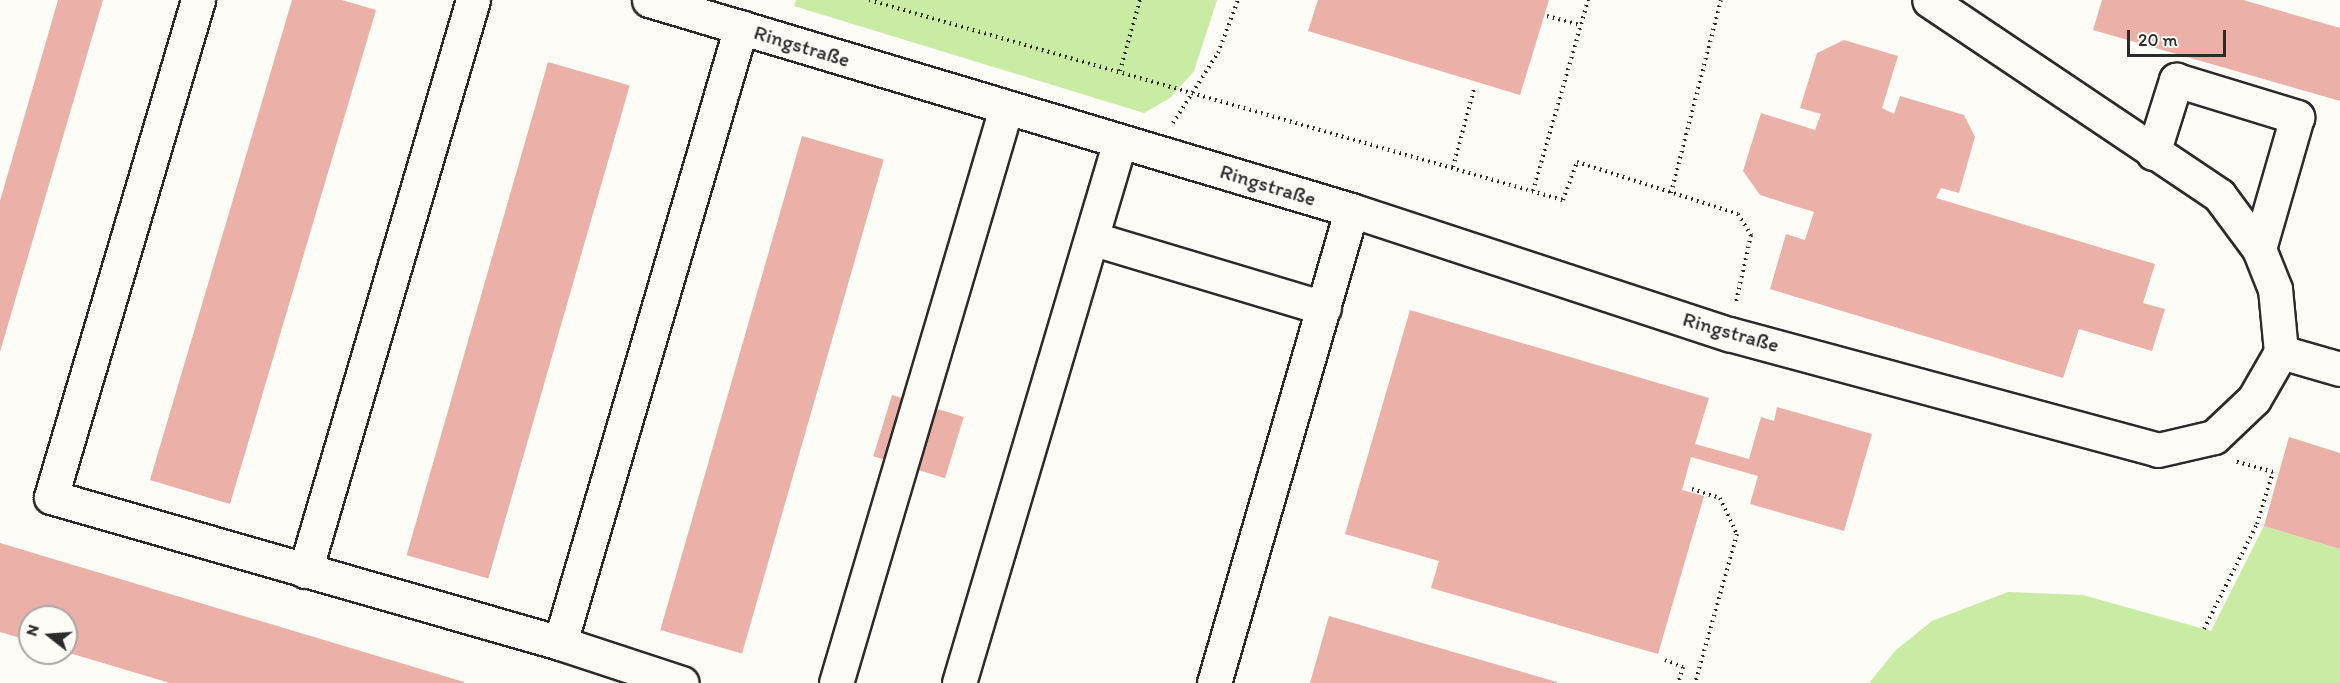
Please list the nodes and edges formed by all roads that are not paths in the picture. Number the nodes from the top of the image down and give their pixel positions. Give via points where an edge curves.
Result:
1 (198, 0) edge
2 (473, 0) edge
3 (649, 0) edge
4 (1929, 0) edge
5 (727, 16) edge
6 (1006, 108) junction
7 (1120, 141) junction
8 (2153, 153) junction
9 (1351, 210) junction
10 (1094, 239) junction
11 (2259, 249) junction
12 (1324, 308) junction
13 (2281, 352) junction
14 (2340, 369) edge
15 (306, 571) junction
16 (560, 643) junction
17 (682, 683) edge
18 (836, 683) edge
19 (958, 683) edge
20 (1214, 683) edge

1 - 15 lane via 51,497
2 - 15 lane
3 - 5 lane, Ringstraße
4 - 8 lane
5 - 6 lane, Ringstraße
5 - 16 lane
6 - 7 lane, Ringstraße
6 - 18 lane
7 - 9 lane, Ringstraße
7 - 10 lane
8 - 11 lane via 2219,195
8 - 11 lane via 2176,80 2297,117
9 - 12 lane
9 - 13 lane, Ringstraße via 1730,334 2158,450 2214,437 2254,399
10 - 12 lane
10 - 19 lane
11 - 13 lane via 2275,289
12 - 20 lane
13 - 14 lane
15 - 16 lane
16 - 17 lane

